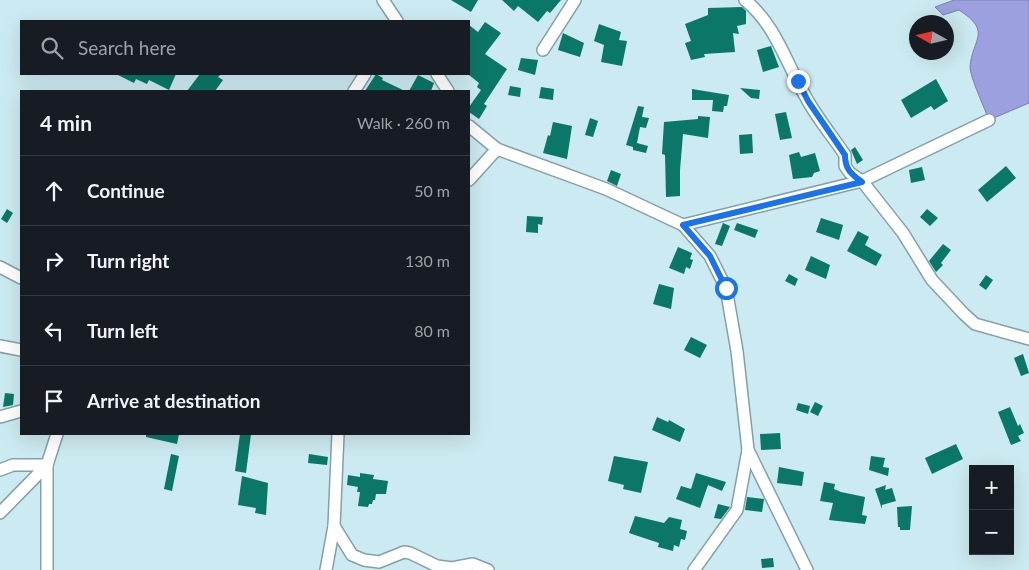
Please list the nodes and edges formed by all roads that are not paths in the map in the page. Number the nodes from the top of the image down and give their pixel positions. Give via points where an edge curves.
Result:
1 (383, 0) edge
2 (575, 0) edge
3 (745, 0) edge
4 (391, 18) edge
5 (543, 50) dead end
6 (364, 75) edge
7 (438, 75) edge
8 (355, 90) edge
9 (447, 90) edge
10 (989, 120) dead end
11 (470, 127) edge
12 (497, 149) junction
13 (470, 179) edge
14 (862, 182) junction
15 (683, 225) junction
16 (0, 267) edge
17 (20, 277) edge
18 (1029, 338) edge
19 (0, 346) edge
20 (20, 350) edge
21 (20, 411) edge
22 (0, 417) edge
23 (57, 435) edge
24 (338, 435) edge
25 (748, 450) junction
26 (47, 464) junction
27 (0, 470) edge
28 (0, 514) edge
29 (334, 526) junction
30 (47, 570) edge
31 (326, 570) edge
32 (488, 570) edge
33 (694, 570) edge
34 (807, 570) edge

1 - 4 street
2 - 5 street
3 - 14 street via 770,26 808,101 845,155 845,166
6 - 8 street
7 - 9 street
10 - 14 street
11 - 12 street
12 - 13 street
12 - 15 street via 606,189
14 - 15 street
14 - 18 street via 903,234 932,280 964,314 975,324
15 - 25 street via 710,256 726,288
16 - 17 street
19 - 20 street
21 - 22 street
23 - 26 street
24 - 29 street
25 - 33 street via 737,510
25 - 34 street
26 - 27 street via 13,465
26 - 28 street
26 - 30 street
29 - 31 street
29 - 32 street via 352,555 364,560 379,562 404,552 437,566 452,568 473,564

